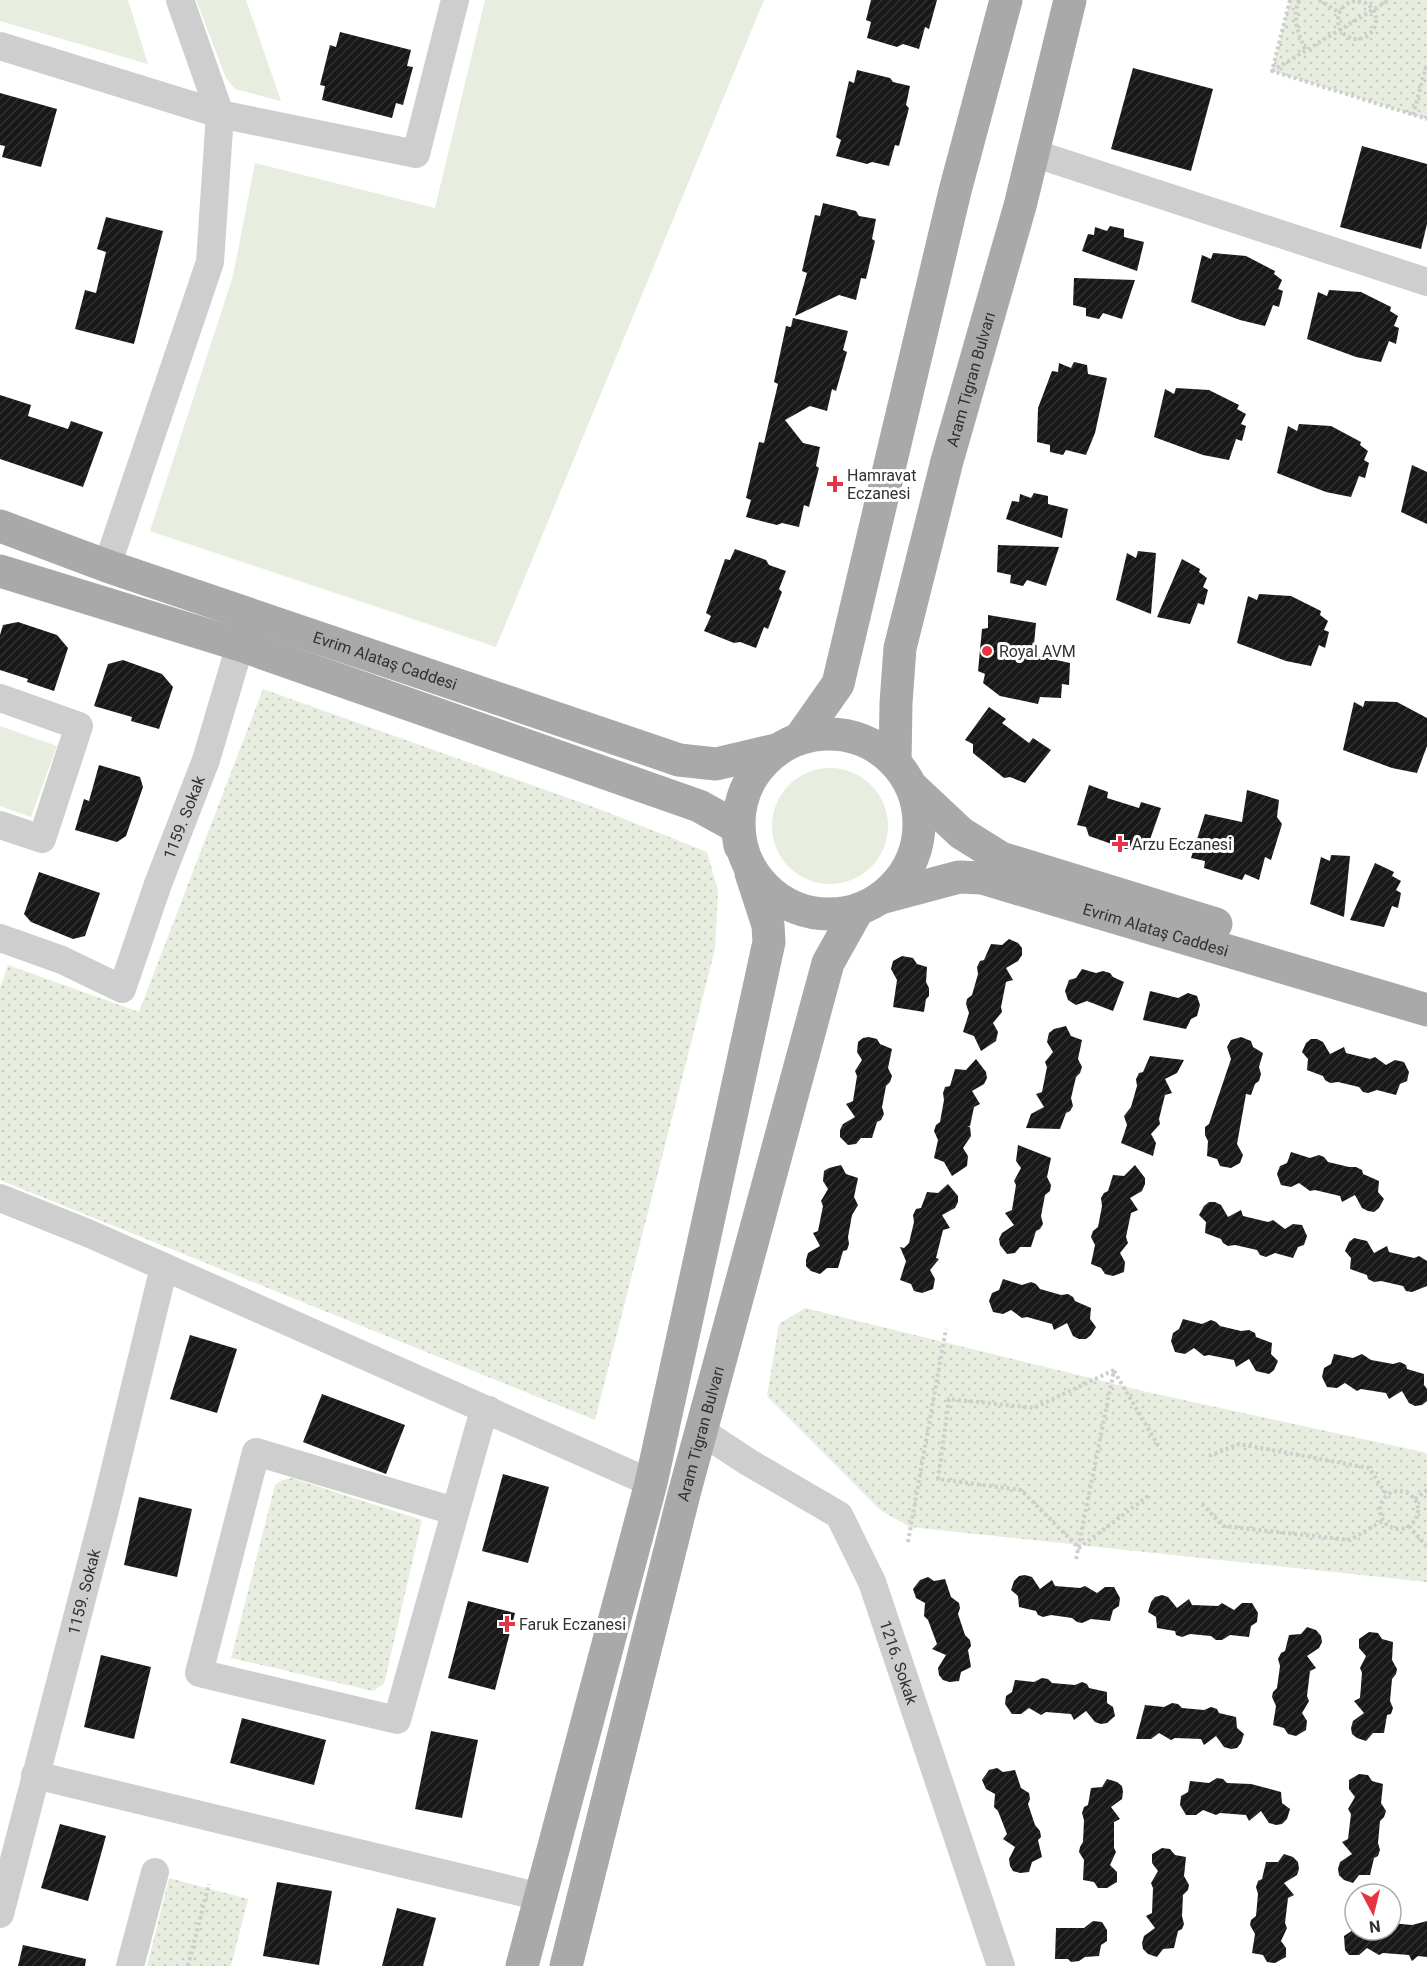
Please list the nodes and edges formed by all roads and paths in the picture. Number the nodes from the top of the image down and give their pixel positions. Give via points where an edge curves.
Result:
1 (180, 0) edge
2 (455, 0) edge
3 (1006, 0) edge
4 (1070, 0) edge
5 (1290, 0) edge
6 (1299, 0) edge
7 (1319, 0) edge
8 (1389, 0) edge
9 (1358, 1) edge
10 (1373, 10) junction
11 (1340, 13) junction
12 (1341, 29) junction
13 (0, 46) edge
14 (1306, 51) junction
15 (1427, 63) edge
16 (1272, 71) junction
17 (220, 114) junction
18 (1413, 115) junction
19 (1427, 119) edge
20 (1033, 153) junction
21 (1427, 282) edge
22 (0, 526) edge
23 (107, 566) junction
24 (0, 571) edge
25 (240, 645) junction
26 (0, 698) edge
27 (788, 744) junction
28 (903, 775) junction
29 (0, 825) edge
30 (746, 860) junction
31 (871, 904) junction
32 (0, 938) edge
33 (1427, 988) edge
34 (1427, 1010) edge
35 (0, 1198) edge
36 (164, 1267) junction
37 (946, 1329) dead end
38 (1114, 1370) junction
39 (489, 1410) junction
40 (701, 1431) junction
41 (1159, 1448) dead end
42 (1209, 1456) dead end
43 (651, 1483) junction
44 (1427, 1491) edge
45 (1388, 1495) junction
46 (1148, 1496) dead end
47 (1415, 1499) junction
48 (1202, 1504) dead end
49 (454, 1511) junction
50 (1384, 1521) junction
51 (1410, 1526) junction
52 (908, 1542) dead end
53 (1427, 1547) edge
54 (1079, 1548) junction
55 (1076, 1559) dead end
56 (35, 1775) junction
57 (155, 1872) dead end
58 (209, 1884) dead end
59 (541, 1897) junction
60 (0, 1914) edge
61 (130, 1966) edge
62 (188, 1966) edge
63 (522, 1966) edge
64 (566, 1966) edge
65 (1001, 1966) edge

1 - 17 street
2 - 17 street via 416,154
3 - 27 main road via 955,191 838,684
4 - 20 main road, Aram Tigran Bulvarı
5 - 16 path
6 - 14 path via 1296,30
7 - 11 path
8 - 10 path
9 - 10 path
9 - 11 path via 1347,4
10 - 12 path
10 - 12 path via 1375,27 1367,36 1355,39
11 - 12 path
12 - 14 path
13 - 17 street
14 - 16 path
15 - 18 path
16 - 18 path
17 - 23 street via 210,262
18 - 19 path
20 - 21 street
20 - 28 main road, Aram Tigran Bulvarı via 947,461 900,648 896,703
22 - 23 main road, Evrim Alataş Caddesi
23 - 27 main road, Evrim Alataş Caddesi via 679,760 716,764
24 - 25 main road
25 - 30 main road via 699,806 737,826
25 - 32 street, 1159. Sokak via 206,760 122,989 62,960
26 - 29 street via 79,726 42,839
27 - 28 main road via 825,734 851,736 875,746
27 - 30 main road via 756,769 743,793 737,819
28 - 31 main road via 920,817 917,847 905,874
28 - 33 main road, Evrim Alataş Caddesi via 961,833 1001,858
30 - 31 main road via 771,896 798,910 827,915
30 - 43 main road via 768,925 769,942
31 - 34 main road, Evrim Alataş Caddesi via 959,877 982,878
31 - 40 main road, Aram Tigran Bulvarı via 828,963
35 - 36 street
36 - 39 street
36 - 56 street, 1159. Sokak via 104,1517
37 - 52 path
38 - 41 path
38 - 54 path
38 - 54 path via 1034,1408 949,1400 938,1479 1021,1490
39 - 43 street
39 - 49 street via 480,1424
40 - 64 main road, Aram Tigran Bulvarı
40 - 65 street, 1216. Sokak via 839,1515 872,1582
42 - 45 path via 1239,1444 1369,1468
43 - 59 main road
44 - 47 path
45 - 47 path via 1399,1490
45 - 50 path via 1380,1511
46 - 54 path
47 - 51 path via 1419,1510
48 - 50 path via 1223,1526 1350,1540
49 - 49 street via 397,1720 199,1673 256,1452
50 - 51 path via 1391,1527
51 - 53 path
54 - 55 path
56 - 59 street
56 - 60 street, 1159. Sokak
57 - 61 street
58 - 62 path
59 - 63 main road

